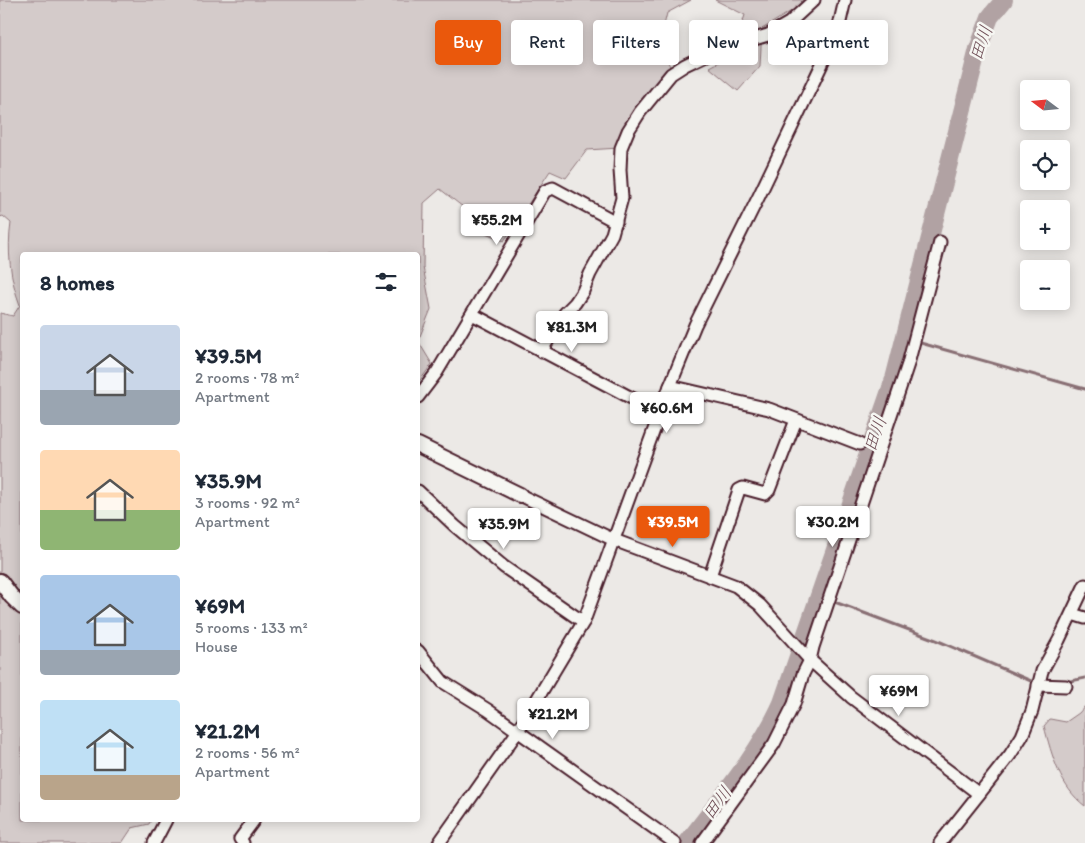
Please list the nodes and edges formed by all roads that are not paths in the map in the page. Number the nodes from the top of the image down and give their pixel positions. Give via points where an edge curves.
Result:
1 (814, 0) edge
2 (845, 0) edge
3 (616, 222) junction
4 (940, 242) dead end
5 (472, 314) junction
6 (542, 352) junction
7 (670, 386) junction
8 (420, 395) edge
9 (660, 413) junction
10 (796, 420) junction
11 (860, 444) dead end
12 (420, 446) edge
13 (420, 493) edge
14 (520, 495) joint
15 (614, 540) junction
16 (710, 576) junction
17 (0, 581) edge
18 (1085, 585) edge
19 (20, 605) edge
20 (1072, 614) junction
21 (1085, 618) edge
22 (584, 621) junction
23 (420, 653) edge
24 (808, 658) junction
25 (1038, 684) junction
26 (1066, 686) dead end
27 (518, 731) junction
28 (979, 794) junction
29 (165, 822) edge
30 (253, 822) edge
31 (154, 843) edge
32 (243, 843) edge
33 (439, 843) edge
34 (675, 843) edge
35 (702, 843) edge
36 (940, 843) edge

1 - 3 street via 789,23 768,35 714,51 671,74 640,112 621,148 622,198
2 - 7 street via 833,42 695,324
3 - 5 street via 553,188 545,191
3 - 6 street via 583,291 565,313
4 - 24 street via 900,389
5 - 6 street
5 - 8 street
6 - 9 street
7 - 9 street
7 - 10 street via 769,409
9 - 15 street
10 - 11 street
10 - 16 street via 769,490 765,494 743,488 739,490
12 - 14 street
13 - 22 street via 504,567
14 - 15 street
15 - 16 street
15 - 22 street
16 - 24 street via 736,586 748,595
17 - 19 street
18 - 20 street
20 - 21 street
20 - 25 street
22 - 27 street
23 - 27 street via 443,682
24 - 28 street via 851,697
24 - 35 street via 786,722 774,744
25 - 26 street
25 - 28 street via 1022,736
27 - 33 street
27 - 34 street
28 - 36 street
29 - 31 street
30 - 32 street via 240,839

